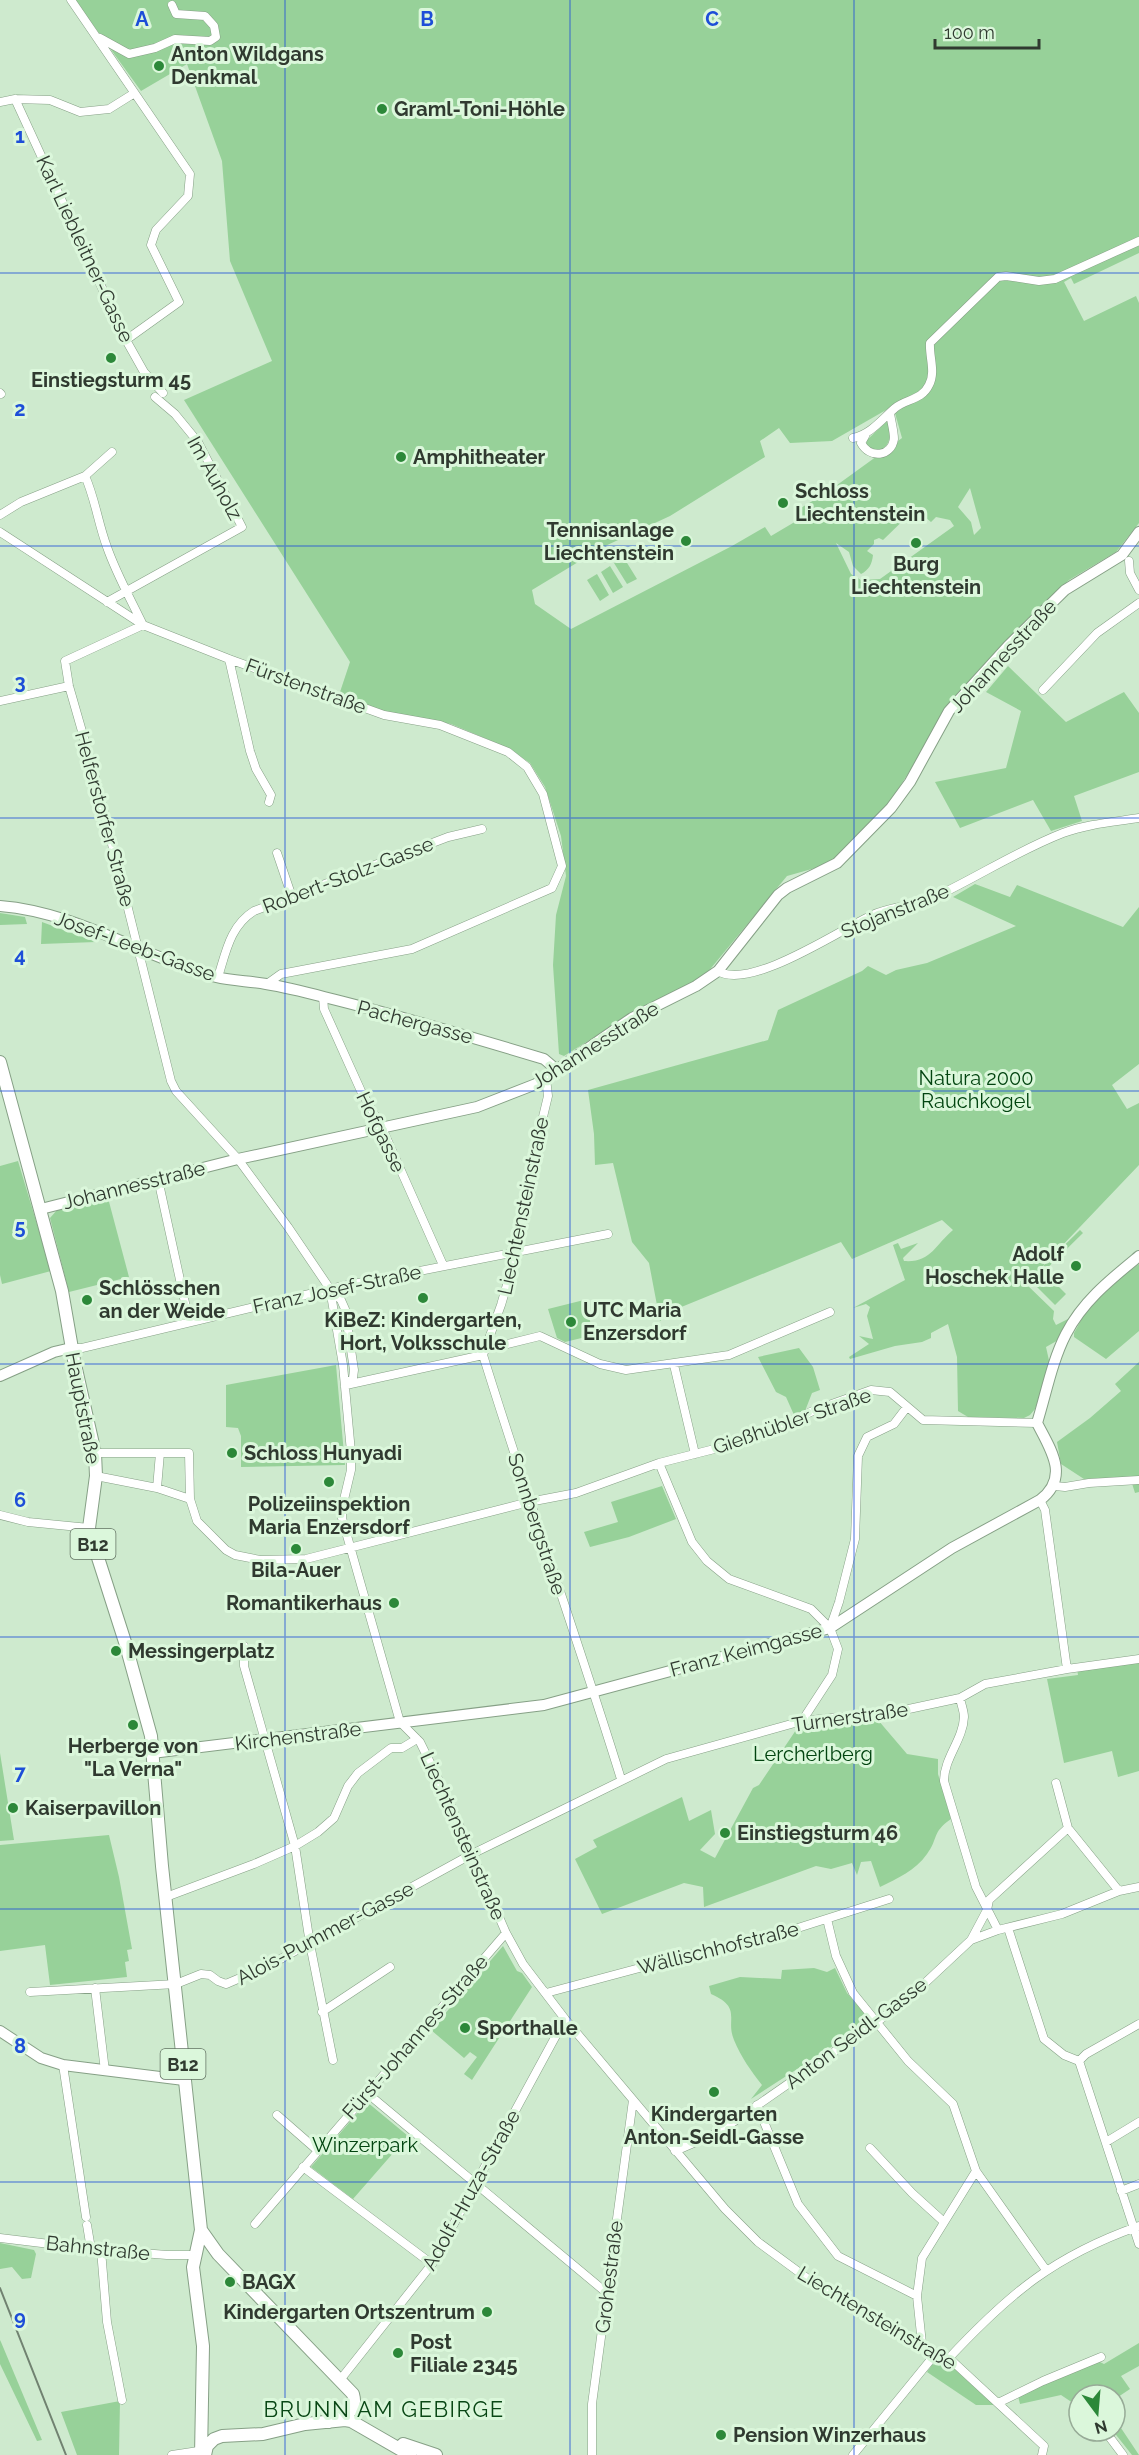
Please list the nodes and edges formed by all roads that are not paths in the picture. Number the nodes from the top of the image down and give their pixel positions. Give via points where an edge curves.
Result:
1 (71, 0) edge
2 (172, 5) dead end
3 (92, 32) junction
4 (133, 94) junction
5 (15, 99) junction
6 (0, 102) edge
7 (1139, 241) edge
8 (126, 340) junction
9 (163, 393) dead end
10 (155, 397) dead end
11 (890, 413) junction
12 (865, 436) junction
13 (853, 438) dead end
14 (112, 452) dead end
15 (85, 476) junction
16 (0, 515) edge
17 (0, 532) edge
18 (1139, 532) edge
19 (1126, 558) junction
20 (1139, 561) edge
21 (1139, 590) edge
22 (127, 591) junction
23 (107, 602) junction
24 (1139, 603) edge
25 (143, 625) junction
26 (229, 659) junction
27 (69, 686) junction
28 (1043, 690) dead end
29 (0, 701) edge
30 (269, 802) dead end
31 (1139, 818) edge
32 (482, 829) dead end
33 (277, 853) dead end
34 (292, 897) junction
35 (0, 906) edge
36 (138, 948) junction
37 (718, 971) junction
38 (218, 977) junction
39 (267, 984) junction
40 (323, 997) junction
41 (1, 1070) edge
42 (557, 1070) junction
43 (546, 1078) junction
44 (382, 1128) junction
45 (238, 1159) junction
46 (158, 1179) junction
47 (41, 1209) junction
48 (608, 1234) dead end
49 (517, 1251) junction
50 (1139, 1256) edge
51 (443, 1266) junction
52 (330, 1289) junction
53 (830, 1312) dead end
54 (189, 1322) junction
55 (71, 1348) junction
56 (485, 1352) junction
57 (674, 1365) junction
58 (0, 1376) edge
59 (345, 1386) junction
60 (907, 1407) junction
61 (1037, 1423) junction
62 (95, 1453) junction
63 (160, 1453) junction
64 (695, 1454) junction
65 (659, 1463) junction
66 (96, 1476) junction
67 (1139, 1480) edge
68 (1055, 1486) junction
69 (157, 1488) junction
70 (190, 1499) junction
71 (1040, 1500) junction
72 (529, 1502) junction
73 (0, 1515) edge
74 (89, 1528) junction
75 (349, 1549) junction
76 (830, 1628) junction
77 (244, 1646) dead end
78 (1139, 1659) edge
79 (1067, 1669) junction
80 (594, 1692) junction
81 (960, 1698) junction
82 (802, 1721) junction
83 (400, 1722) junction
84 (417, 1739) junction
85 (265, 1740) junction
86 (152, 1753) junction
87 (621, 1779) junction
88 (1056, 1783) dead end
89 (1068, 1828) junction
90 (296, 1846) junction
91 (472, 1854) junction
92 (1139, 1887) edge
93 (1119, 1891) junction
94 (166, 1897) junction
95 (889, 1899) dead end
96 (987, 1910) junction
97 (827, 1919) junction
98 (1008, 1928) junction
99 (998, 1930) junction
100 (506, 1933) junction
101 (971, 1940) junction
102 (310, 1944) junction
103 (390, 1967) dead end
104 (176, 1984) junction
105 (95, 1988) junction
106 (30, 1992) dead end
107 (546, 1993) junction
108 (322, 2012) junction
109 (565, 2019) junction
110 (877, 2022) junction
111 (1139, 2024) edge
112 (0, 2031) edge
113 (333, 2060) dead end
114 (1079, 2061) junction
115 (63, 2065) junction
116 (105, 2071) junction
117 (184, 2080) junction
118 (367, 2093) junction
119 (633, 2100) junction
120 (757, 2105) junction
121 (277, 2115) dead end
122 (1139, 2122) edge
123 (1106, 2142) junction
124 (870, 2148) dead end
125 (317, 2150) junction
126 (675, 2151) junction
127 (303, 2167) junction
128 (976, 2171) junction
129 (477, 2184) junction
130 (1139, 2184) edge
131 (1121, 2190) junction
132 (944, 2222) junction
133 (255, 2224) dead end
134 (1136, 2227) edge
135 (201, 2230) junction
136 (0, 2238) edge
137 (1139, 2244) edge
138 (91, 2249) junction
139 (101, 2250) junction
140 (218, 2254) junction
141 (196, 2255) junction
142 (432, 2265) junction
143 (1046, 2270) junction
144 (608, 2294) junction
145 (917, 2296) junction
146 (922, 2344) junction
147 (937, 2352) junction
148 (1101, 2357) dead end
149 (950, 2358) junction
150 (340, 2380) junction
151 (122, 2400) dead end
152 (998, 2403) junction
153 (352, 2410) junction
154 (200, 2417) junction
155 (329, 2422) junction
156 (222, 2436) junction
157 (203, 2453) edge
158 (172, 2455) edge
159 (410, 2455) edge
160 (436, 2455) edge
161 (592, 2455) edge
162 (853, 2455) edge
163 (1042, 2455) edge

1 - 3 street
2 - 3 street via 176,14 205,16 214,26 216,37 210,41 175,39 129,54 106,44
3 - 4 street
4 - 5 street via 109,109 80,112 50,100
4 - 8 street via 190,174 188,196 156,230 151,245 179,302
5 - 6 street
5 - 8 street, Karl Liebleitner-Gasse
7 - 11 street via 1055,279 998,278 930,343 933,374 929,387 917,399
8 - 9 street, Karl Liebleitner-Gasse via 144,372
10 - 22 street, Im Auholz via 198,442 242,527
11 - 12 street
11 - 12 street via 894,437 882,454 865,451 861,443
12 - 13 street
14 - 15 street
15 - 16 street via 21,502
15 - 22 street via 107,548
17 - 23 street, Fürstenstraße
18 - 19 main road, Johannesstraße
19 - 20 street
19 - 21 street
19 - 37 main road, Johannesstraße via 1065,590 1008,646 950,711 891,808 837,863 777,895
22 - 23 street, Im Auholz
22 - 25 street
23 - 25 street, Fürstenstraße
24 - 28 street via 1097,633
25 - 26 street, Fürstenstraße
25 - 27 street, Helferstorfer Straße via 65,661
26 - 30 street via 250,751 271,795
26 - 39 street, Fürstenstraße via 384,715 440,725 508,752 527,767 543,794 562,866 552,888 412,949 281,974
27 - 29 street
27 - 36 street, Helferstorfer Straße
31 - 37 street, Stojanstraße via 1063,833 938,896 875,914 776,966 728,976
32 - 34 street, Robert-Stolz-Gasse via 448,837
33 - 34 street
34 - 38 street, Robert-Stolz-Gasse via 244,917 232,933
35 - 36 main road, Josef-Leeb-Gasse via 44,913
36 - 38 main road, Josef-Leeb-Gasse
36 - 45 street, Helferstorfer Straße via 173,1086
37 - 42 main road, Johannesstraße via 632,1018
38 - 39 main road, Josef-Leeb-Gasse
39 - 40 main road, Pachergasse
40 - 42 main road, Pachergasse via 544,1059
40 - 44 street, Hofgasse via 324,1010
41 - 47 main road, Hauptstraße / B12
42 - 43 main road, Johannesstraße
43 - 44 main road, Johannesstraße via 496,1101
43 - 49 street, Liechtensteinstraße via 548,1096
44 - 45 main road, Johannesstraße
44 - 51 street, Hofgasse
45 - 46 main road, Johannesstraße
45 - 52 street, Helferstorfer Straße
46 - 47 main road, Johannesstraße
46 - 54 street
47 - 55 main road, Hauptstraße / B12 via 66,1308
48 - 49 street, Franz Josef-Straße
49 - 51 street, Franz Josef-Straße
49 - 56 street, Liechtensteinstraße
50 - 61 main road via 1096,1293 1070,1327
51 - 52 street, Franz Josef-Straße
52 - 54 street, Franz Josef-Straße
52 - 59 street, Liechtensteinstraße
53 - 57 street via 729,1355
54 - 55 street, Franz Josef-Straße
55 - 58 main road, Franz Josef-Straße
55 - 62 main road, Hauptstraße / B12
56 - 57 street via 540,1336 600,1364 626,1370
56 - 59 street
56 - 72 street, Sonnbergstraße
57 - 64 street
59 - 75 street, Liechtensteinstraße via 352,1460 342,1508
60 - 61 street, Gießhübler Straße via 923,1420
60 - 64 street, Gießhübler Straße via 890,1392 871,1390 750,1440
60 - 76 street via 894,1424 867,1437 858,1455 855,1539
61 - 68 main road via 1052,1452
62 - 63 street
62 - 66 main road, Hauptstraße / B12
63 - 69 street
63 - 70 street via 189,1453
64 - 65 street, Gießhübler Straße
65 - 72 street, Gießhübler Straße via 576,1493
65 - 76 street via 692,1542 707,1561 729,1579 812,1610
66 - 69 street
66 - 74 main road, Hauptstraße / B12
67 - 68 street
68 - 71 main road, Franz Keimgasse
69 - 70 street
70 - 75 street, Gießhübler Straße via 197,1521 235,1555 280,1561
71 - 76 main road, Franz Keimgasse via 952,1548
71 - 79 street via 1045,1510
72 - 75 street, Gießhübler Straße
72 - 80 street, Sonnbergstraße
73 - 74 street
74 - 86 main road, Hauptstraße / B12 via 140,1692
75 - 83 street, Liechtensteinstraße
76 - 80 main road, Franz Keimgasse
76 - 82 street via 838,1649 832,1675
77 - 85 street via 244,1666
78 - 79 street, Turnerstraße
79 - 81 street, Turnerstraße via 984,1684
80 - 83 main road, Franz Keimgasse via 544,1705
80 - 87 street, Sonnbergstraße
81 - 82 street, Turnerstraße via 904,1710
81 - 96 street via 964,1716 944,1781 976,1887
82 - 87 street, Turnerstraße via 666,1759
83 - 84 street, Liechtensteinstraße
83 - 85 main road, Kirchenstraße
84 - 90 street via 402,1748 391,1748 358,1773 334,1818
84 - 91 street, Liechtensteinstraße
85 - 86 main road, Kirchenstraße
85 - 90 street
86 - 94 main road, Hauptstraße / B12
87 - 91 street, Turnerstraße
88 - 89 street
89 - 93 street
89 - 96 street via 989,1900
90 - 94 street
90 - 102 street
91 - 100 street, Liechtensteinstraße
91 - 102 street, Alois-Pummer-Gasse
92 - 93 street, Anton Seidl-Gasse
93 - 98 street, Anton Seidl-Gasse via 1062,1914
94 - 104 main road, B12
95 - 97 street, Wällischhofstraße
96 - 99 street
96 - 101 street
97 - 107 street, Wällischhofstraße via 760,1940
97 - 110 street via 836,1956 853,1994
98 - 99 street, Anton Seidl-Gasse
98 - 114 street via 1044,2039
99 - 101 street, Anton Seidl-Gasse
100 - 107 street, Liechtensteinstraße via 523,1965
100 - 118 street, Fürst-Johannes-Straße
101 - 110 street, Anton Seidl-Gasse
102 - 104 street, Alois-Pummer-Gasse via 226,1984 201,1974
102 - 108 street
103 - 108 street
104 - 105 street, Alois-Pummer-Gasse
104 - 117 main road, B12
105 - 106 street, Alois-Pummer-Gasse
105 - 116 street
107 - 109 street, Liechtensteinstraße
108 - 113 street
109 - 119 street, Liechtensteinstraße
109 - 129 street, Adolf-Hruza-Straße
110 - 120 street, Anton Seidl-Gasse
110 - 128 street via 908,2061 953,2104
111 - 114 street
112 - 115 main road via 41,2058
114 - 123 street
115 - 116 main road
115 - 138 street
116 - 117 main road
117 - 135 main road, B12
118 - 125 street, Fürst-Johannes-Straße
118 - 129 street
119 - 126 street, Liechtensteinstraße
119 - 144 street, Grohestraße
120 - 126 street, Anton Seidl-Gasse via 719,2132
120 - 145 street via 798,2204 838,2256
121 - 125 street
122 - 123 street
123 - 131 street
124 - 132 street
125 - 127 street, Fürst-Johannes-Straße
126 - 146 street, Liechtensteinstraße via 758,2242 811,2281 894,2332
127 - 133 street, Fürst-Johannes-Straße
127 - 142 street
128 - 132 street
128 - 143 street
129 - 142 street, Adolf-Hruza-Straße
129 - 144 street
130 - 131 street
131 - 134 street
132 - 145 street via 922,2258
134 - 137 street
134 - 143 street
135 - 140 main road, B12
135 - 141 main road, B12
136 - 138 street, Bahnstraße
138 - 139 street, Bahnstraße
139 - 141 street, Bahnstraße
139 - 151 street via 107,2322
140 - 141 main road
140 - 150 main road, B12
141 - 154 main road, B12 via 193,2266 203,2346
142 - 150 street, Adolf-Hruza-Straße
143 - 149 street via 991,2313
144 - 161 street, Grohestraße via 592,2404
145 - 146 street
146 - 147 street, Liechtensteinstraße
147 - 149 street, Liechtensteinstraße
147 - 162 street
148 - 152 street
149 - 152 street, Liechtensteinstraße
150 - 153 main road, B12 via 353,2394
152 - 163 street, Liechtensteinstraße via 1044,2446
153 - 155 main road via 344,2418
153 - 160 main road via 382,2434
154 - 156 main road via 211,2432
154 - 157 main road, B12
155 - 156 main road via 263,2434
155 - 159 main road via 351,2421
156 - 157 main road via 214,2439
157 - 158 street

